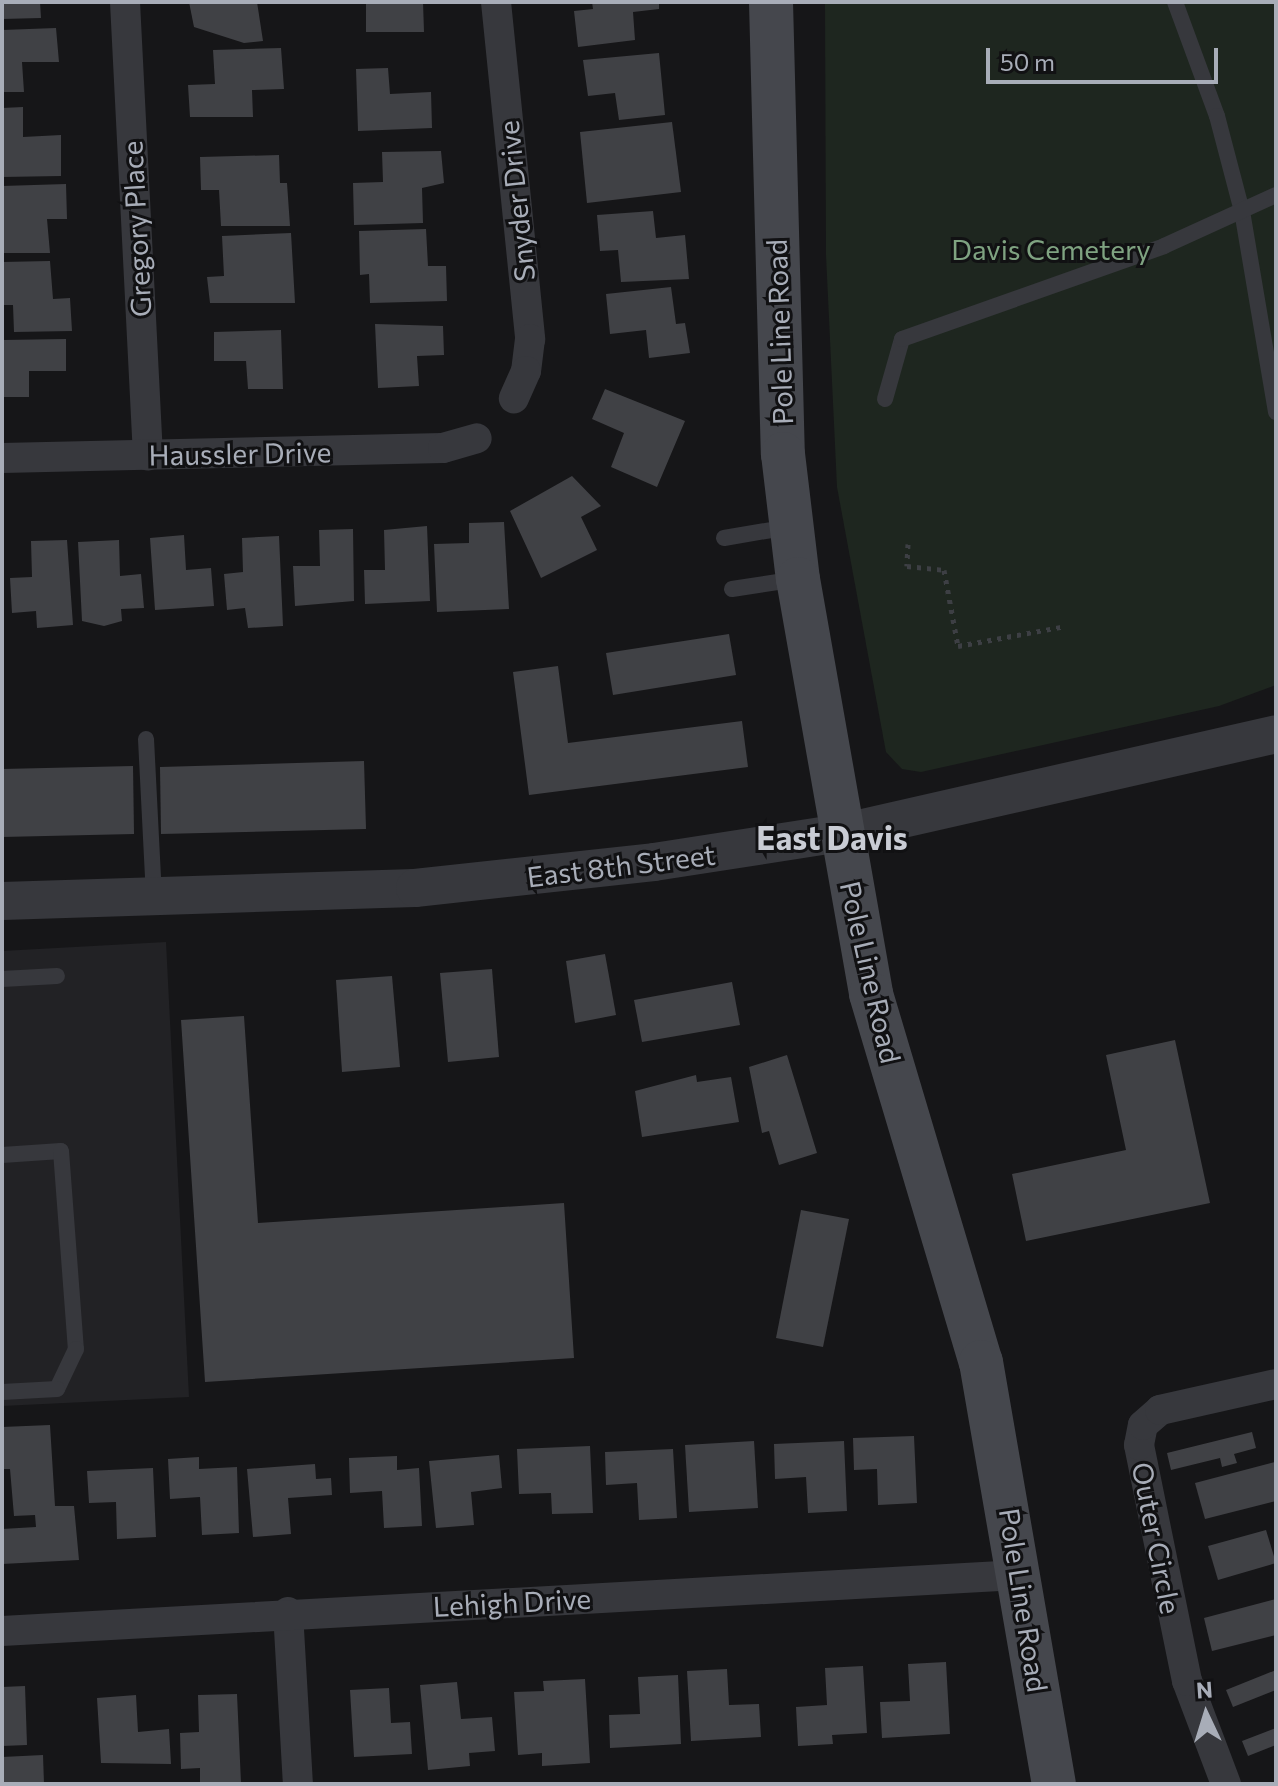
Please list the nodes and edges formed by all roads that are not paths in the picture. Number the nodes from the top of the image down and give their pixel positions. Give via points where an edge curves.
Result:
1 (125, 2) edge
2 (496, 2) edge
3 (771, 2) edge
4 (1175, 2) edge
5 (1276, 195) edge
6 (1242, 211) junction
7 (514, 398) dead end
8 (885, 399) dead end
9 (1276, 412) edge
10 (477, 438) dead end
11 (148, 455) junction
12 (2, 458) edge
13 (790, 527) junction
14 (724, 538) dead end
15 (798, 579) junction
16 (732, 589) dead end
17 (1276, 734) edge
18 (146, 739) dead end
19 (841, 833) junction
20 (154, 897) junction
21 (2, 901) edge
22 (57, 976) dead end
23 (2, 979) edge
24 (2, 1155) edge
25 (1276, 1384) edge
26 (2, 1392) edge
27 (1021, 1575) junction
28 (288, 1612) junction
29 (2, 1631) edge
30 (298, 1784) edge
31 (1054, 1784) edge
32 (1226, 1784) edge

1 - 11 street, Gregory Place
2 - 7 street, Snyder Drive via 530,339 526,371
3 - 13 main road, Pole Line Road via 782,424
4 - 6 lane via 1217,116
5 - 6 lane
6 - 8 lane via 1164,246 902,339
6 - 9 lane
10 - 11 street, Haussler Drive via 443,448
11 - 12 street, Haussler Drive
13 - 14 lane
13 - 15 main road, Pole Line Road
15 - 16 lane
15 - 19 main road, Pole Line Road
17 - 19 street, East 8th Street
18 - 20 lane
19 - 20 street, East 8th Street via 539,877 279,896
19 - 27 main road, Pole Line Road via 871,994 981,1362
20 - 21 street, East 8th Street
22 - 23 lane
24 - 26 lane via 61,1151 76,1349 57,1389
25 - 32 street, Outer Circle via 1160,1410 1143,1425 1139,1445 1187,1681
27 - 28 street, Lehigh Drive
27 - 31 main road, Pole Line Road
28 - 29 street, Lehigh Drive
28 - 30 street

